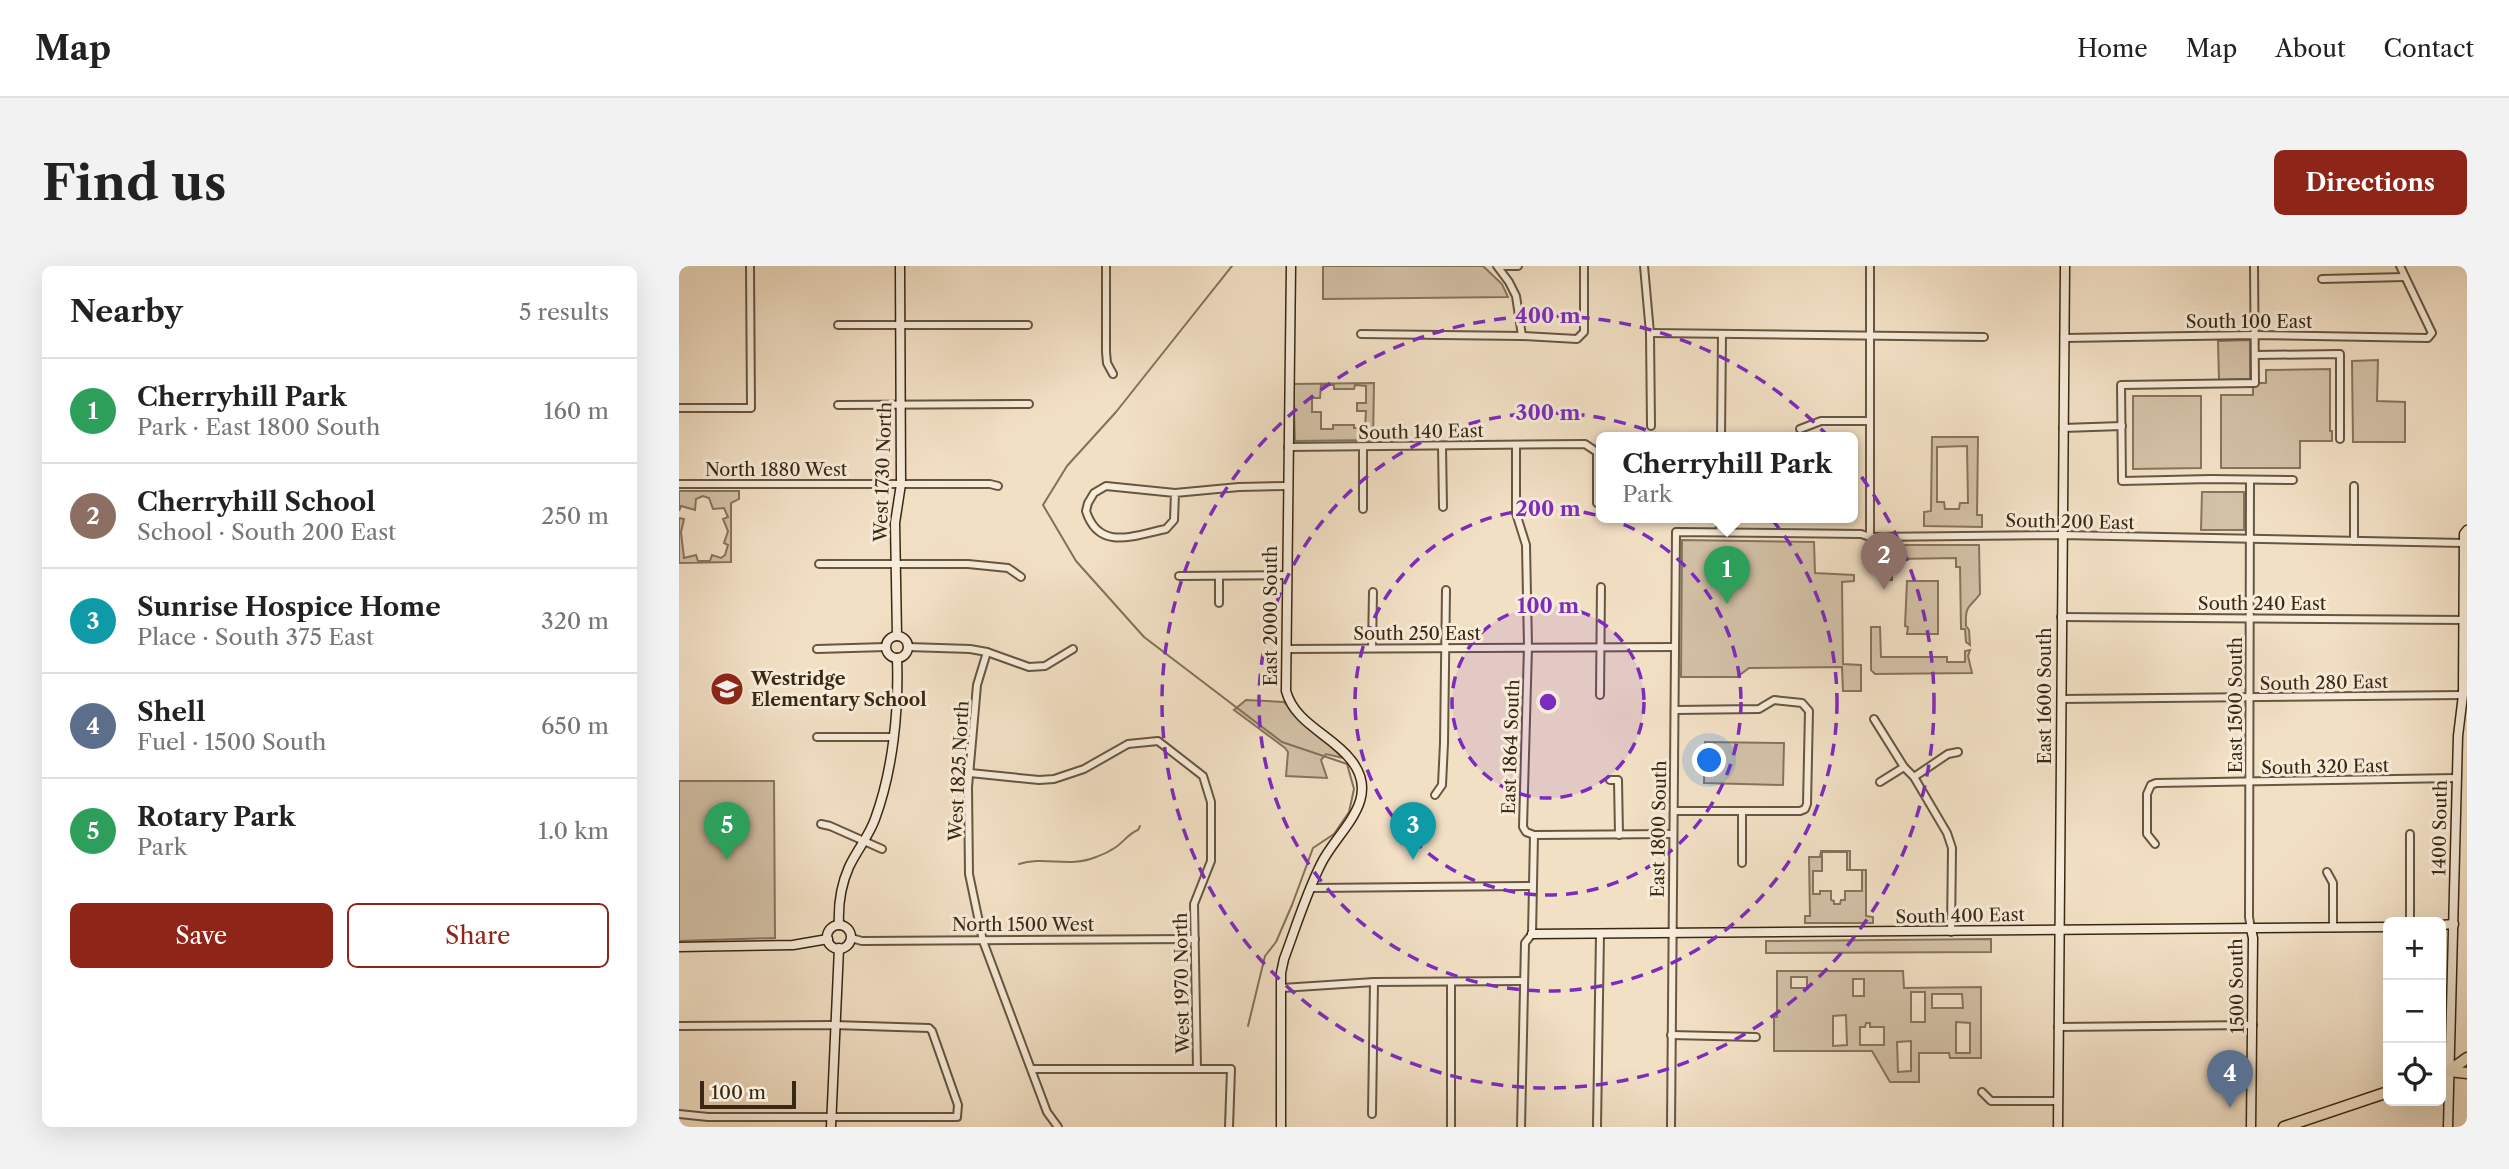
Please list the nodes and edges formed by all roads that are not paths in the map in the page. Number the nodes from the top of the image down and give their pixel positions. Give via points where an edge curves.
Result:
1 (750, 266) edge
2 (900, 266) edge
3 (1106, 266) edge
4 (1291, 266) edge
5 (1497, 266) edge
6 (1518, 266) edge
7 (1584, 266) edge
8 (1644, 266) edge
9 (1870, 266) edge
10 (2065, 266) edge
11 (2254, 266) edge
12 (2400, 266) edge
13 (2405, 276) junction
14 (2322, 279) dead end
15 (838, 325) dead end
16 (901, 325) junction
17 (1028, 325) dead end
18 (1650, 333) junction
19 (1361, 334) dead end
20 (1722, 334) junction
21 (1870, 335) junction
22 (2254, 335) junction
23 (1522, 336) junction
24 (1984, 337) dead end
25 (2064, 338) junction
26 (2255, 355) junction
27 (1113, 374) dead end
28 (1029, 404) dead end
29 (838, 405) dead end
30 (901, 405) junction
31 (679, 408) edge
32 (1870, 421) junction
33 (1651, 426) dead end
34 (2122, 426) junction
35 (2063, 428) junction
36 (1800, 429) dead end
37 (1721, 432) edge
38 (2340, 439) dead end
39 (1516, 445) junction
40 (1442, 446) junction
41 (1288, 447) junction
42 (1363, 447) junction
43 (1596, 451) edge
44 (2250, 480) junction
45 (2293, 480) dead end
46 (679, 484) edge
47 (901, 484) junction
48 (998, 486) dead end
49 (1288, 486) junction
50 (2354, 486) dead end
51 (1175, 493) junction
52 (1443, 507) dead end
53 (1363, 509) dead end
54 (1721, 523) edge
55 (2467, 530) edge
56 (1676, 531) joint
57 (1720, 532) junction
58 (2062, 535) junction
59 (1870, 537) junction
60 (2250, 540) junction
61 (2354, 541) junction
62 (2464, 542) junction
63 (818, 564) dead end
64 (896, 565) junction
65 (1287, 575) junction
66 (1179, 576) dead end
67 (1219, 576) junction
68 (1021, 577) dead end
69 (1601, 587) dead end
70 (1446, 590) dead end
71 (1373, 592) dead end
72 (1219, 603) dead end
73 (2061, 617) junction
74 (2251, 618) junction
75 (2464, 620) junction
76 (897, 636) junction
77 (886, 647) junction
78 (908, 647) junction
79 (1600, 647) junction
80 (1675, 647) junction
81 (1372, 648) junction
82 (1446, 648) junction
83 (1528, 648) junction
84 (817, 649) dead end
85 (1073, 649) dead end
86 (1286, 649) junction
87 (987, 652) junction
88 (897, 658) junction
89 (1600, 695) dead end
90 (2463, 695) junction
91 (2250, 698) junction
92 (2061, 699) junction
93 (1675, 710) junction
94 (1874, 719) dead end
95 (817, 737) dead end
96 (892, 737) junction
97 (1958, 752) dead end
98 (1904, 767) junction
99 (970, 773) junction
100 (1914, 777) junction
101 (2457, 778) junction
102 (1610, 780) dead end
103 (1880, 782) dead end
104 (2250, 782) junction
105 (1436, 795) dead end
106 (1674, 811) junction
107 (1742, 811) junction
108 (821, 824) dead end
109 (1674, 834) junction
110 (2410, 834) dead end
111 (1535, 835) junction
112 (1619, 835) junction
113 (863, 841) junction
114 (2155, 844) dead end
115 (882, 849) dead end
116 (1742, 863) dead end
117 (2327, 872) dead end
118 (1532, 886) junction
119 (1311, 888) junction
120 (2410, 917) edge
121 (2454, 924) junction
122 (839, 925) junction
123 (2446, 925) edge
124 (2383, 927) edge
125 (2333, 928) junction
126 (2251, 929) junction
127 (2059, 930) junction
128 (1951, 932) junction
129 (1532, 934) junction
130 (1600, 934) junction
131 (1672, 934) junction
132 (851, 938) junction
133 (828, 939) junction
134 (1195, 939) junction
135 (983, 941) junction
136 (679, 947) edge
137 (839, 948) junction
138 (1524, 981) junction
139 (1374, 982) junction
140 (1451, 982) junction
141 (1282, 988) junction
142 (834, 1025) junction
143 (2253, 1025) junction
144 (679, 1026) edge
145 (2058, 1027) junction
146 (1671, 1035) junction
147 (1756, 1037) dead end
148 (2446, 1056) edge
149 (2467, 1058) edge
150 (1197, 1068) junction
151 (1032, 1069) junction
152 (2446, 1072) edge
153 (2446, 1073) edge
154 (2467, 1073) edge
155 (2446, 1091) edge
156 (1982, 1092) dead end
157 (2383, 1094) edge
158 (2058, 1101) junction
159 (679, 1114) edge
160 (1372, 1114) dead end
161 (831, 1123) edge
162 (1058, 1127) edge
163 (1229, 1127) edge
164 (1281, 1127) edge
165 (1451, 1127) edge
166 (1521, 1127) edge
167 (1597, 1127) edge
168 (1671, 1127) edge
169 (2058, 1127) edge
170 (2251, 1127) edge
171 (2284, 1127) edge
172 (2448, 1127) edge

1 - 31 street via 751,408
2 - 16 street, West 1730 North
3 - 27 street via 1106,352
4 - 41 street, East 2000 South
5 - 6 street
5 - 23 street via 1516,296
7 - 23 street via 1584,332 1574,339
8 - 18 street
9 - 21 street
10 - 25 street, East 1600 South
11 - 22 street
12 - 13 street
13 - 14 street
13 - 22 street, South 100 East via 2432,334 2428,338
15 - 16 street
16 - 17 street
16 - 30 street, West 1730 North
18 - 20 street
18 - 33 street
19 - 23 street
20 - 21 street
20 - 37 street
21 - 24 street
21 - 32 street
22 - 25 street, South 100 East
22 - 26 street
25 - 35 street, East 1600 South
26 - 34 street via 2255,383 2122,385
26 - 38 street via 2340,354
28 - 30 street
29 - 30 street
30 - 47 street, West 1730 North
32 - 36 street via 1821,421
32 - 59 street
34 - 35 street
34 - 44 street via 2122,481
35 - 58 street, East 1600 South
39 - 40 street, South 140 East
39 - 43 street, South 140 East via 1582,444
39 - 83 street, East 1864 South via 1516,513 1526,545
40 - 42 street, South 140 East
40 - 52 street
41 - 42 street, South 140 East
41 - 49 street, East 2000 South
42 - 53 street
44 - 45 street
44 - 60 street, East 1500 South
46 - 47 street, North 1880 West
47 - 48 street, North 1880 West
47 - 64 street, West 1730 North via 895,523
49 - 51 street
49 - 65 street, East 2000 South
50 - 61 street
51 - 51 street via 1174,520 1166,529 1110,539 1099,533 1086,511 1094,493 1106,486
54 - 57 street
55 - 62 street, 1400 South
56 - 57 street, South 200 East
56 - 80 street, East 1800 South
57 - 59 street, South 200 East
58 - 59 street, South 200 East
58 - 60 street, South 200 East
58 - 73 street, East 1600 South
60 - 61 street, South 200 East
60 - 74 street, East 1500 South
61 - 62 street, South 200 East
62 - 75 street, 1400 South
63 - 64 street
64 - 68 street via 968,564 1008,568
64 - 76 street, West 1730 North
65 - 67 street
65 - 86 street, East 2000 South
66 - 67 street
67 - 72 street
69 - 79 street
70 - 82 street
71 - 81 street
73 - 74 street, South 240 East
73 - 92 street, East 1600 South
74 - 75 street, South 240 East
74 - 91 street, East 1500 South
75 - 90 street, 1400 South
76 - 77 street
76 - 78 street
77 - 84 street
77 - 88 street
78 - 87 street
78 - 88 street via 905,655
79 - 80 street, South 250 East
79 - 83 street, South 250 East
79 - 89 street
80 - 93 street, East 1800 South
81 - 82 street, South 250 East
81 - 86 street, South 250 East
82 - 83 street, South 250 East
82 - 105 street via 1442,785
83 - 111 street, East 1864 South via 1522,824 1526,832
85 - 87 street via 1045,666 1029,667
86 - 119 street, East 2000 South via 1289,702 1349,757 1362,783 1356,811 1322,861
87 - 99 street, West 1825 North via 977,685
88 - 96 street
90 - 91 street, South 280 East
90 - 101 street, 1400 South
91 - 92 street, South 280 East
91 - 104 street, East 1500 South
92 - 127 street, East 1600 South
93 - 106 street, East 1800 South
93 - 107 street via 1759,709 1774,700 1799,702 1809,711 1805,809
94 - 98 street
95 - 96 street
96 - 113 street via 875,821
97 - 100 street
98 - 100 street
98 - 103 street
99 - 134 street, West 1970 North via 1054,779 1084,769 1128,744 1158,741 1203,776 1211,802 1211,861 1194,904
99 - 135 street, West 1825 North via 969,874
100 - 128 street via 1952,848
101 - 104 street, South 320 East
101 - 121 street, 1400 South
102 - 112 street via 1618,780
104 - 114 street, South 320 East via 2151,785 2147,834
104 - 126 street, East 1500 South
106 - 107 street
106 - 109 street, East 1800 South
107 - 116 street
108 - 113 street
109 - 112 street
109 - 131 street, East 1800 South
110 - 120 street
111 - 112 street
111 - 118 street, East 1864 South
113 - 115 street
113 - 122 street via 848,869 838,904
117 - 125 street via 2333,883
118 - 119 street
118 - 129 street, East 1864 South
119 - 141 street, East 2000 South via 1284,959
121 - 123 street
121 - 148 street, 1400 South
122 - 132 street via 849,930
122 - 133 street via 831,928
124 - 125 street, South 400 East
125 - 126 street, South 400 East
126 - 127 street, South 400 East
126 - 143 street, 1500 South
127 - 128 street, South 400 East
127 - 145 street, East 1600 South
128 - 131 street, South 400 East
129 - 130 street, South 400 East
129 - 138 street, East 1864 South via 1525,943
130 - 131 street, South 400 East
130 - 167 street
131 - 146 street, East 1800 South
132 - 135 street, North 1500 West
132 - 137 street
133 - 136 street via 793,945
133 - 137 street
134 - 135 street, North 1500 West
134 - 150 street, West 1970 North
135 - 151 street, West 1825 North
137 - 142 street
138 - 140 street
138 - 166 street, East 1864 South
139 - 140 street
139 - 141 street
139 - 160 street
140 - 165 street
141 - 164 street, East 2000 South
142 - 144 street
142 - 161 street
142 - 161 street via 929,1028 958,1105 957,1117
143 - 145 street
143 - 170 street, 1500 South
145 - 158 street, East 1600 South
146 - 147 street
146 - 168 street, East 1800 South
149 - 152 main road
150 - 151 street
150 - 163 street via 1231,1069
151 - 162 street, West 1825 North via 1047,1112
153 - 154 main road
155 - 172 street, 1400 South
156 - 158 street via 1996,1101
157 - 171 main road
158 - 169 street, East 1600 South
159 - 161 street

